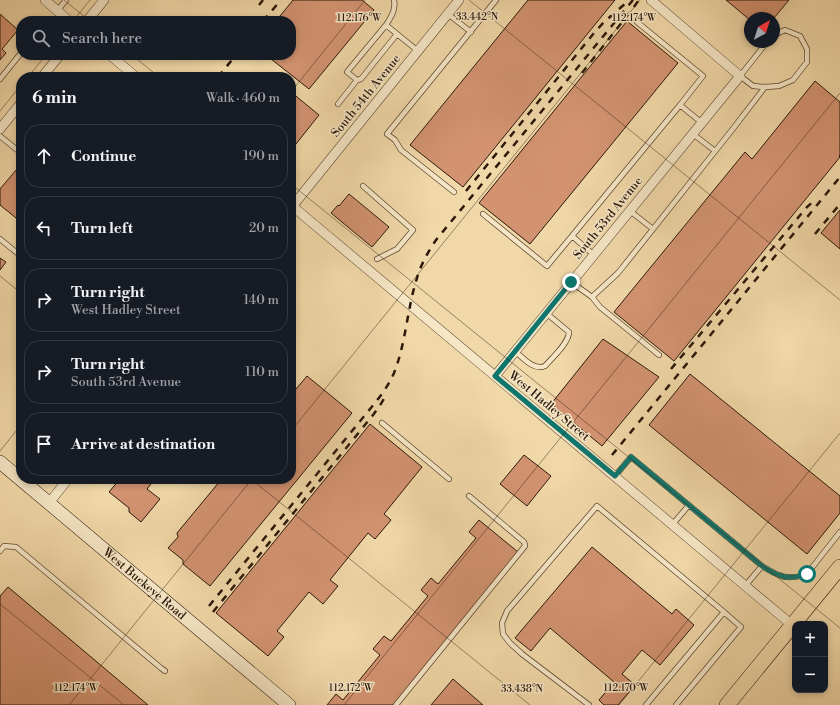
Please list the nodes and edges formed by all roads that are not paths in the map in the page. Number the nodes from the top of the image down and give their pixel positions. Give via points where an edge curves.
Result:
1 (45, 0) edge
2 (66, 0) edge
3 (104, 0) edge
4 (394, 0) edge
5 (459, 0) edge
6 (496, 0) edge
7 (651, 0) edge
8 (57, 11) junction
9 (448, 14) junction
10 (63, 16) edge
11 (91, 16) edge
12 (637, 22) dead end
13 (386, 25) junction
14 (471, 32) junction
15 (780, 32) edge
16 (397, 34) junction
17 (762, 48) edge
18 (418, 51) junction
19 (16, 59) edge
20 (52, 60) edge
21 (116, 60) edge
22 (45, 72) edge
23 (130, 72) edge
24 (740, 76) junction
25 (0, 79) edge
26 (357, 80) junction
27 (765, 87) junction
28 (338, 104) dead end
29 (680, 105) junction
30 (16, 109) edge
31 (702, 123) junction
32 (0, 129) edge
33 (693, 134) junction
34 (0, 136) edge
35 (16, 149) edge
36 (715, 151) junction
37 (362, 186) dead end
38 (454, 192) dead end
39 (296, 201) edge
40 (296, 211) edge
41 (630, 211) junction
42 (483, 214) dead end
43 (653, 229) junction
44 (572, 236) junction
45 (0, 239) edge
46 (16, 252) edge
47 (594, 255) junction
48 (377, 259) dead end
49 (571, 282) junction
50 (592, 297) junction
51 (546, 313) junction
52 (515, 351) junction
53 (660, 355) dead end
54 (495, 376) junction
55 (382, 423) dead end
56 (0, 462) edge
57 (16, 475) edge
58 (615, 476) junction
59 (449, 479) dead end
60 (26, 484) edge
61 (64, 484) edge
62 (469, 496) dead end
63 (49, 503) junction
64 (689, 505) junction
65 (672, 525) junction
66 (840, 532) edge
67 (0, 551) edge
68 (762, 566) junction
69 (840, 567) edge
70 (745, 586) junction
71 (724, 612) junction
72 (795, 621) edge
73 (792, 625) joint
74 (165, 670) dead end
75 (289, 705) edge
76 (396, 705) edge
77 (589, 705) edge
78 (646, 705) edge
79 (676, 705) edge
80 (726, 705) edge

1 - 8 street
2 - 8 lane
3 - 11 street
4 - 13 lane via 392,16
5 - 9 street, South 54th Avenue
6 - 14 lane
7 - 24 street
8 - 10 street
9 - 14 lane
9 - 18 street, South 54th Avenue
12 - 29 lane via 703,76
13 - 16 lane
13 - 26 lane via 347,72
14 - 38 lane via 387,134 395,140 401,150
15 - 27 lane via 785,30 800,36 807,48 807,62 793,80 779,86
16 - 18 lane
16 - 26 lane via 361,79
17 - 24 lane
18 - 39 street, South 54th Avenue
19 - 25 lane
20 - 22 street
21 - 23 street
24 - 27 lane via 753,86
24 - 31 street, South 53rd Avenue
26 - 28 lane
27 - 36 lane
29 - 31 lane
29 - 44 lane
30 - 32 street
31 - 33 street, South 53rd Avenue
33 - 36 lane
33 - 41 street, South 53rd Avenue
34 - 35 lane
36 - 43 lane
37 - 48 lane via 413,230 397,249
40 - 54 street, West Hadley Street
41 - 43 lane
41 - 47 street, South 53rd Avenue
42 - 44 lane via 547,266
43 - 50 lane via 618,273
44 - 47 lane
45 - 46 lane
47 - 49 street, South 53rd Avenue
49 - 50 lane
49 - 51 street, South 53rd Avenue
50 - 53 lane via 600,307
51 - 52 street, South 53rd Avenue
51 - 52 lane via 569,332 566,341 542,368 535,367
52 - 54 street, South 53rd Avenue
54 - 58 street, West Hadley Street
55 - 59 lane
56 - 57 main road, West Buckeye Road
58 - 64 lane via 631,457
58 - 65 street, West Hadley Street
60 - 63 main road, West Buckeye Road
61 - 63 street
62 - 76 lane via 526,545
63 - 75 main road, West Buckeye Road
64 - 65 lane
64 - 68 lane
65 - 70 street, West Hadley Street
66 - 68 lane via 807,574 780,576
67 - 74 lane via 4,546 16,547
68 - 70 lane
69 - 72 main road
70 - 73 street, West Hadley Street
71 - 77 lane via 598,506 507,611 502,623 504,634 510,643
71 - 78 lane
71 - 79 lane via 741,627
73 - 80 main road

